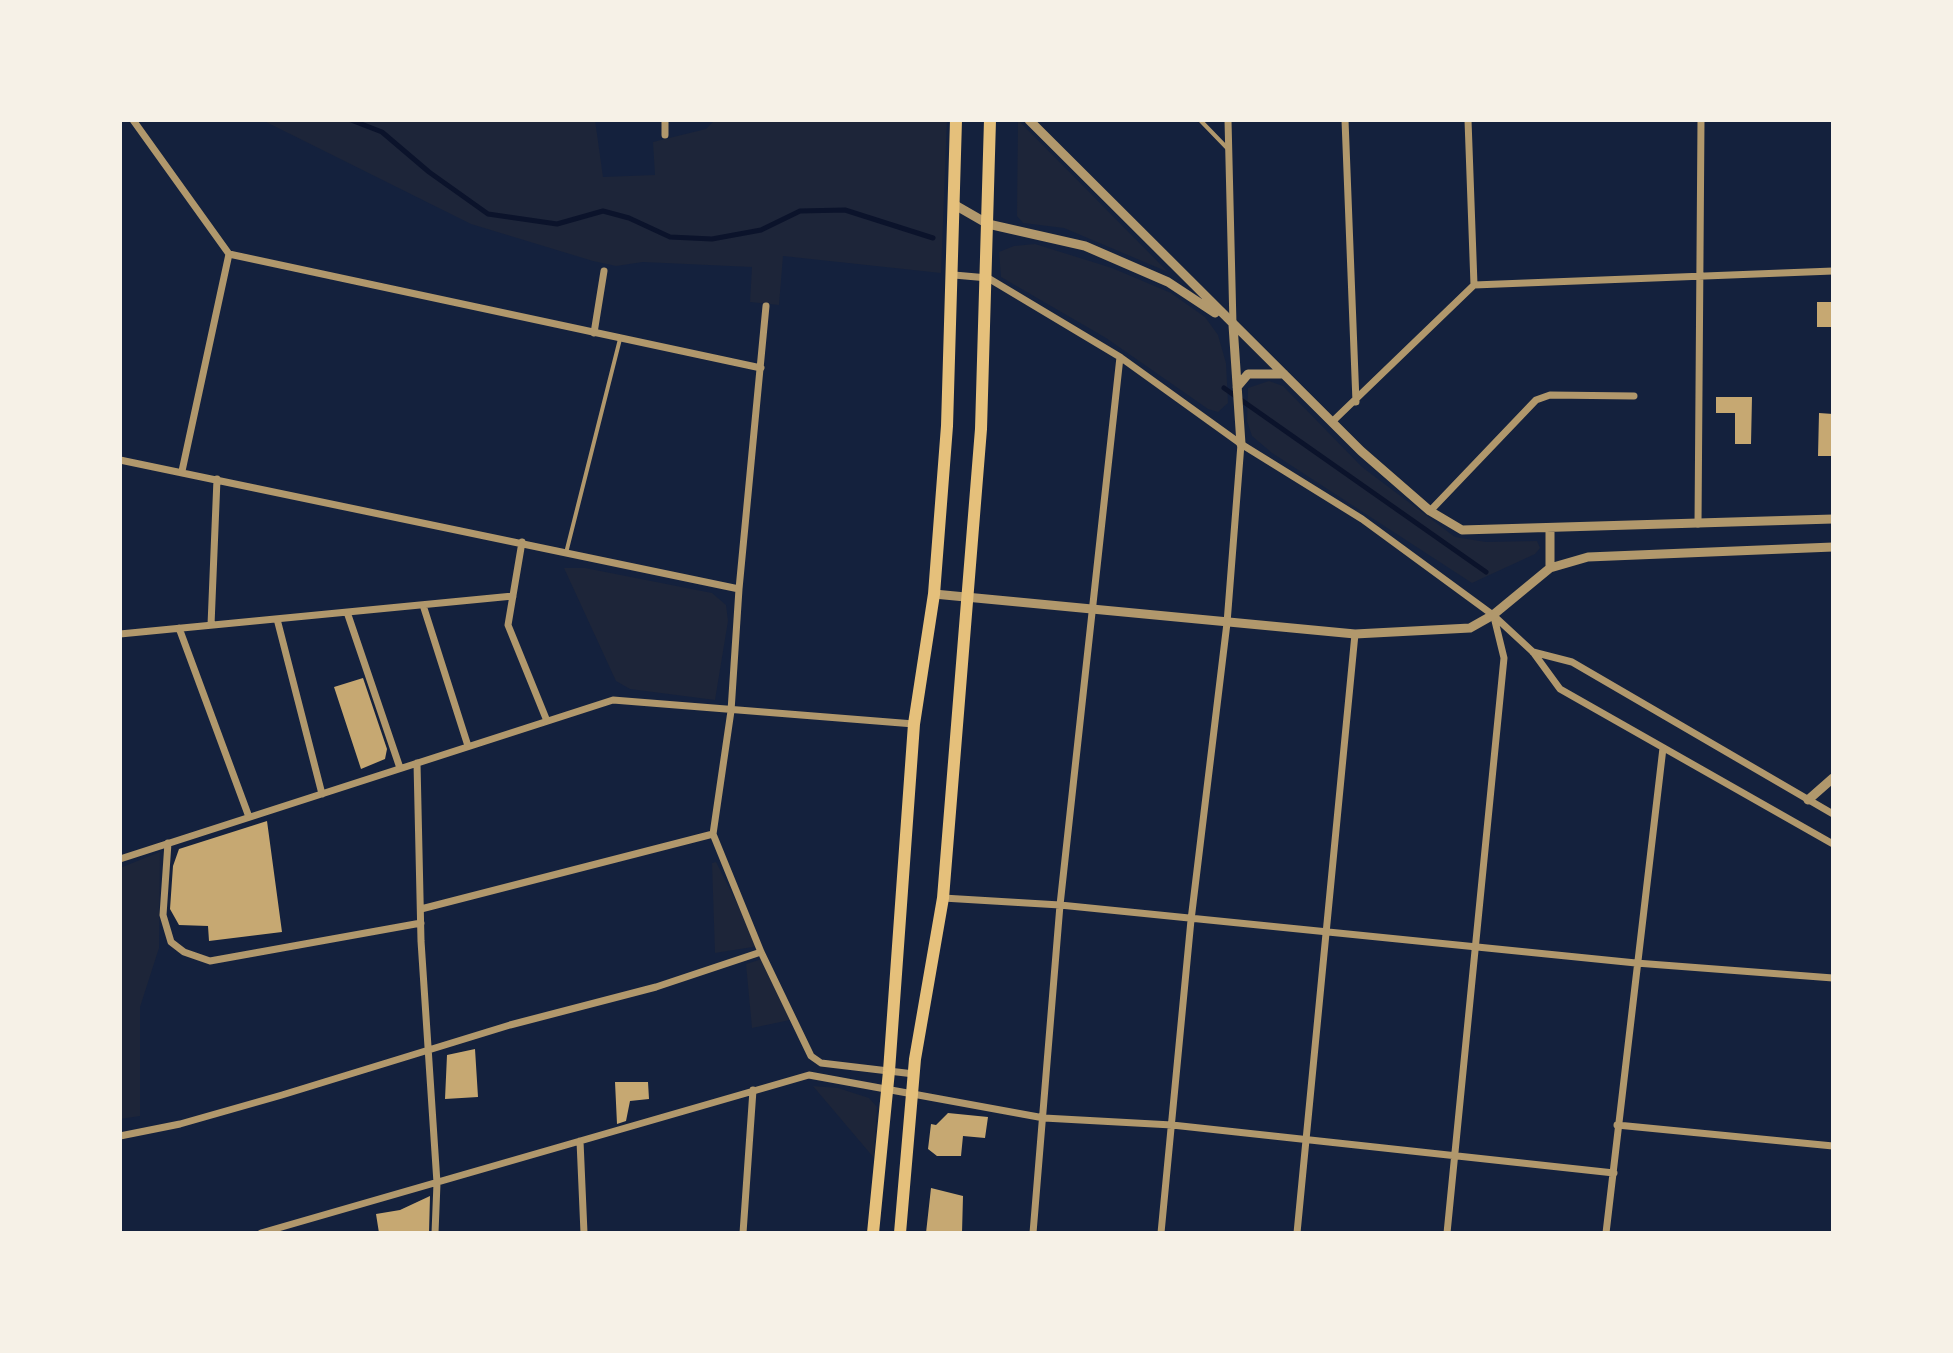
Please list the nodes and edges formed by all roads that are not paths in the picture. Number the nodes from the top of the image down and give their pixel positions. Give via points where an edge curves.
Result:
1 (133, 120) edge
2 (665, 120) edge
3 (956, 120) edge
4 (990, 120) edge
5 (1029, 120) edge
6 (1200, 120) edge
7 (1228, 120) edge
8 (1345, 120) edge
9 (1468, 120) edge
10 (1701, 120) edge
11 (665, 135) dead end
12 (1230, 151) junction
13 (955, 205) junction
14 (988, 224) junction
15 (229, 254) junction
16 (604, 271) dead end
17 (1833, 271) edge
18 (954, 275) junction
19 (1701, 275) junction
20 (988, 278) junction
21 (1474, 285) junction
22 (766, 306) dead end
23 (1233, 325) junction
24 (594, 333) junction
25 (620, 339) junction
26 (1120, 357) junction
27 (761, 368) junction
28 (1285, 375) junction
29 (1237, 387) junction
30 (1634, 396) dead end
31 (1356, 402) junction
32 (1333, 421) junction
33 (1241, 444) junction
34 (120, 460) edge
35 (182, 471) junction
36 (217, 479) junction
37 (1430, 511) junction
38 (1833, 519) edge
39 (1698, 524) junction
40 (1550, 529) junction
41 (522, 542) junction
42 (1833, 547) edge
43 (566, 553) junction
44 (1550, 568) junction
45 (739, 589) junction
46 (934, 594) junction
47 (513, 596) junction
48 (965, 597) junction
49 (423, 605) junction
50 (1091, 606) junction
51 (347, 612) junction
52 (1493, 615) junction
53 (277, 619) junction
54 (1227, 623) junction
55 (211, 625) junction
56 (179, 628) junction
57 (120, 634) edge
58 (1355, 634) junction
59 (1533, 652) junction
60 (731, 711) junction
61 (547, 721) junction
62 (914, 724) junction
63 (468, 746) junction
64 (1663, 748) junction
65 (417, 763) junction
66 (400, 768) junction
67 (1833, 778) edge
68 (322, 794) junction
69 (1808, 800) junction
70 (1833, 814) edge
71 (249, 817) junction
72 (713, 834) junction
73 (168, 843) junction
74 (1833, 844) edge
75 (120, 859) edge
76 (943, 898) junction
77 (1060, 905) junction
78 (421, 909) junction
79 (1191, 920) junction
80 (421, 923) junction
81 (1326, 933) junction
82 (1473, 947) junction
83 (761, 952) junction
84 (1636, 963) junction
85 (1833, 978) edge
86 (429, 1051) junction
87 (889, 1071) junction
88 (914, 1074) junction
89 (888, 1089) junction
90 (753, 1090) junction
91 (912, 1096) junction
92 (1044, 1118) junction
93 (1172, 1125) junction
94 (1617, 1125) junction
95 (120, 1136) edge
96 (1307, 1140) junction
97 (580, 1141) junction
98 (1833, 1146) edge
99 (1455, 1155) junction
100 (1614, 1173) junction
101 (437, 1183) junction
102 (261, 1233) edge
103 (435, 1233) edge
104 (584, 1233) edge
105 (743, 1233) edge
106 (873, 1233) edge
107 (900, 1233) edge
108 (1033, 1233) edge
109 (1161, 1233) edge
110 (1297, 1233) edge
111 (1447, 1233) edge
112 (1606, 1233) edge

1 - 15 street
2 - 11 street
3 - 13 highway
4 - 14 highway
5 - 23 street
6 - 12 lane
7 - 12 street
8 - 31 street
9 - 21 street
10 - 19 street
12 - 23 street
13 - 14 street
13 - 18 highway
14 - 20 highway
14 - 23 street via 1085,246 1168,282
15 - 24 street
15 - 35 street
16 - 24 street
17 - 19 street
18 - 20 street
18 - 46 highway
19 - 21 street
19 - 39 street
20 - 26 street
20 - 48 highway
21 - 31 street
22 - 27 street
23 - 28 street
23 - 29 street
24 - 25 street
25 - 27 street
25 - 43 lane
26 - 33 street
26 - 50 street
27 - 45 street
28 - 29 street via 1248,374
28 - 32 street
29 - 33 street
30 - 37 street via 1550,395 1536,400
31 - 32 street
32 - 37 street
33 - 52 street via 1362,519
33 - 54 street
34 - 35 street
35 - 36 street
36 - 41 street
36 - 55 street
37 - 40 street via 1462,530
38 - 39 street
39 - 40 street
40 - 44 street
41 - 43 street
41 - 47 street
42 - 44 street via 1588,557
43 - 45 street
44 - 52 street
45 - 60 street
46 - 48 street
46 - 62 highway
47 - 49 street
47 - 61 street via 508,625
48 - 50 street
48 - 76 highway
49 - 51 street
49 - 63 street
50 - 54 street
50 - 77 street
51 - 53 street
51 - 66 street
52 - 58 street via 1470,628
52 - 59 street
52 - 82 street via 1504,658
53 - 55 street
53 - 68 street
54 - 58 street
54 - 79 street
55 - 56 street
56 - 57 street
56 - 71 street
58 - 81 street
59 - 64 street via 1560,689
59 - 69 street via 1572,662
60 - 61 street via 630,699
60 - 62 street
60 - 72 street
61 - 63 street
62 - 87 highway
63 - 65 street
64 - 74 street
64 - 84 street
65 - 66 street
65 - 78 street
66 - 68 street
67 - 69 street
68 - 71 street
69 - 70 street
71 - 73 street
72 - 78 street
72 - 83 street
73 - 75 street
73 - 80 street via 163,915 171,942 210,961
76 - 77 street
76 - 88 highway
77 - 79 street
77 - 92 street
78 - 80 street
79 - 81 street
79 - 93 street
80 - 86 street
81 - 82 street
81 - 96 street
82 - 84 street
82 - 99 street
83 - 86 street
83 - 87 street via 811,1056 821,1063
84 - 85 street
84 - 94 street
86 - 95 street via 180,1124
86 - 101 street
87 - 88 street
87 - 89 highway
88 - 91 highway
89 - 90 street via 809,1075
89 - 91 street
89 - 106 highway
90 - 97 street
90 - 105 street
91 - 92 street
91 - 107 highway
92 - 93 street
92 - 108 street
93 - 96 street
93 - 109 street
94 - 98 street
94 - 100 street
96 - 99 street
96 - 110 street
97 - 101 street
97 - 104 street
99 - 100 street
99 - 111 street
100 - 112 street
101 - 102 street
101 - 103 street

